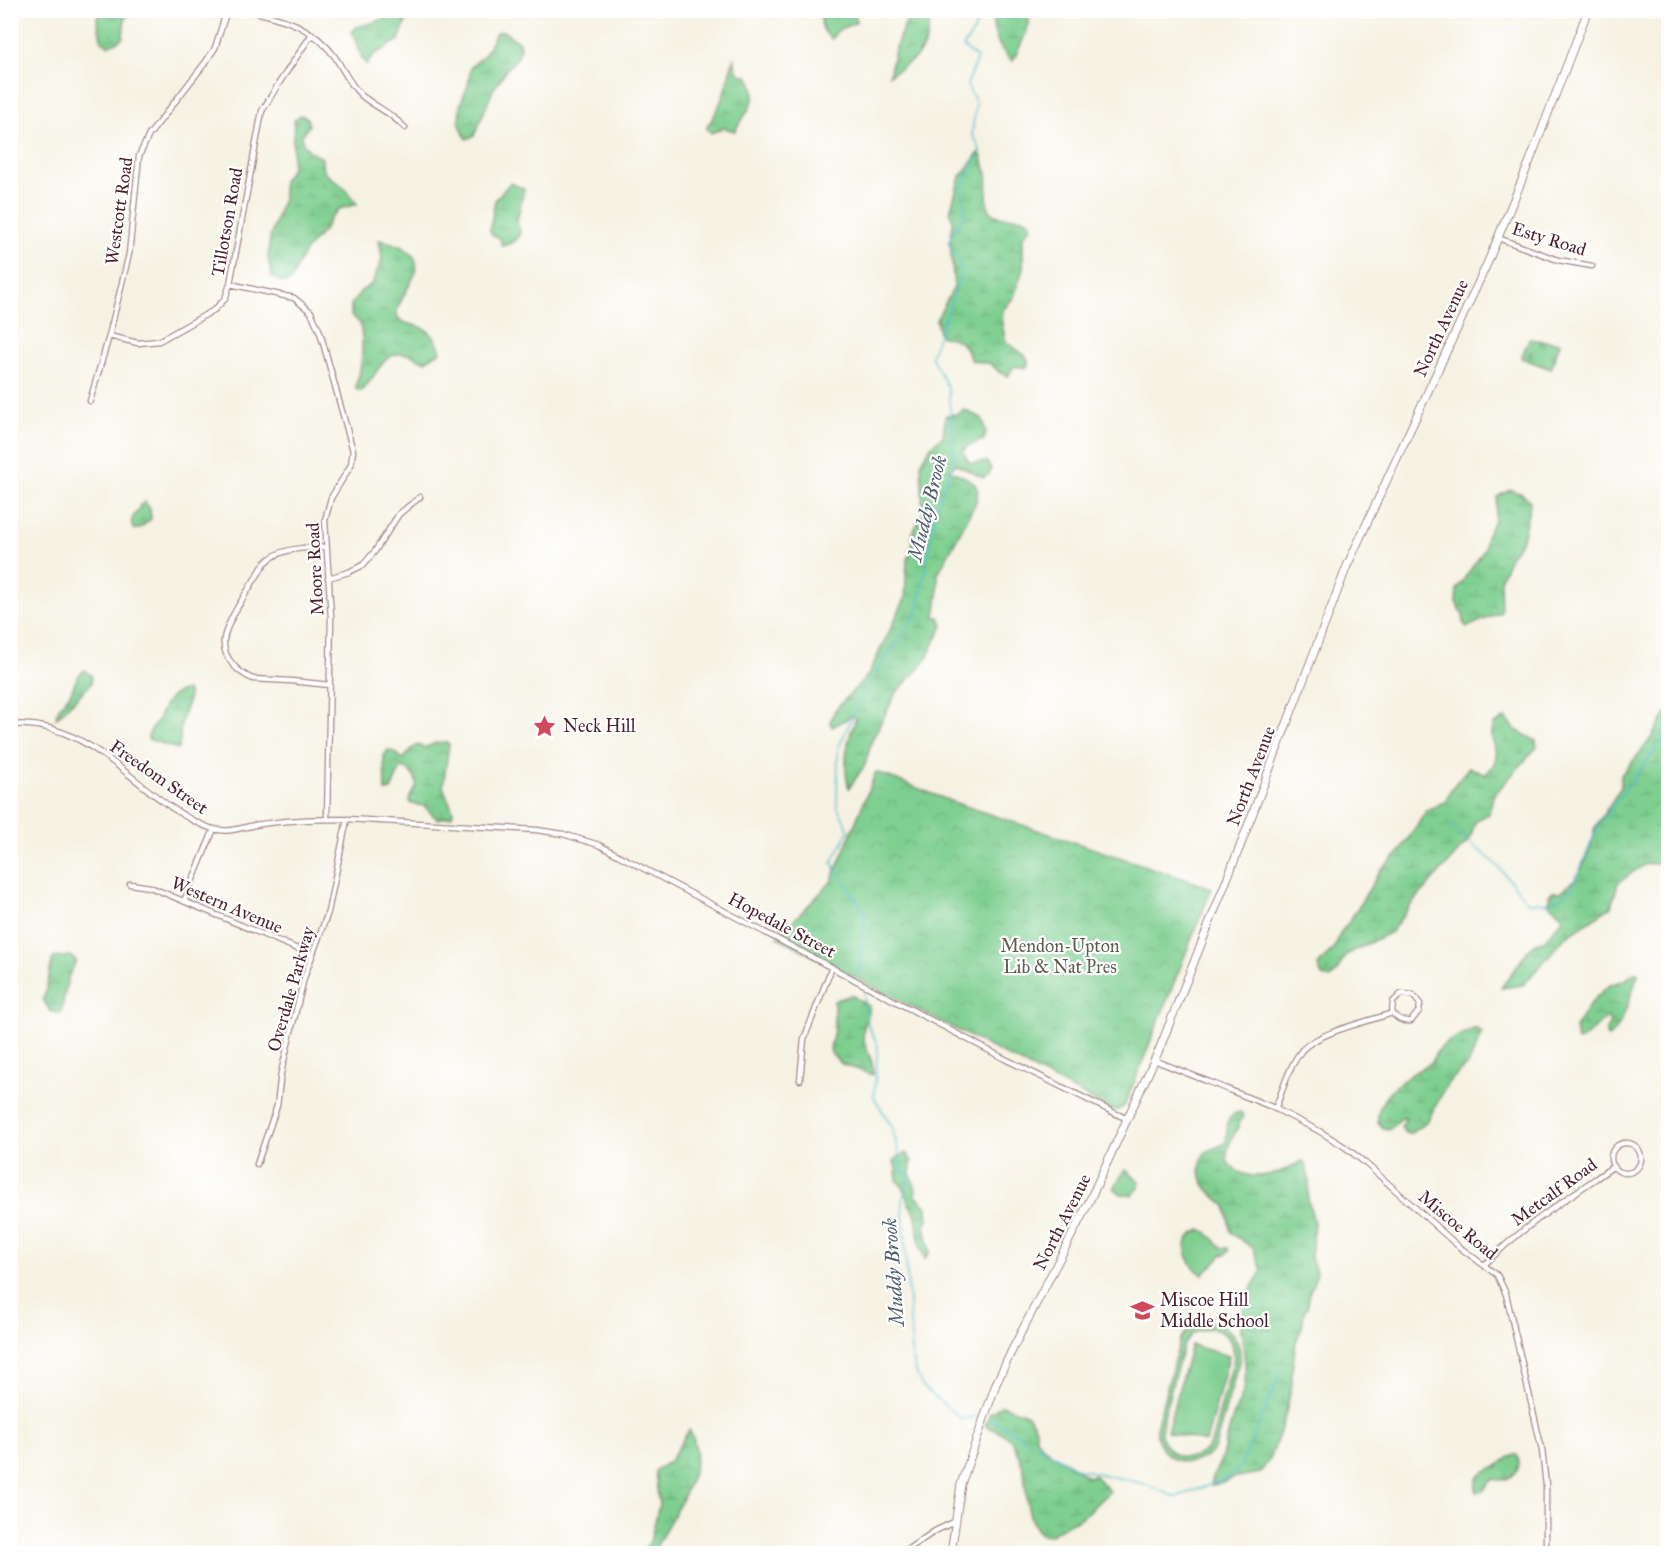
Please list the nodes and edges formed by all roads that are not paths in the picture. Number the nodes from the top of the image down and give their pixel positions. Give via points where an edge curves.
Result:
1 (226, 10) edge
2 (248, 10) edge
3 (1588, 10) edge
4 (312, 34) junction
5 (405, 128) dead end
6 (1498, 238) junction
7 (1592, 266) dead end
8 (230, 284) junction
9 (109, 336) junction
10 (90, 401) dead end
11 (420, 497) dead end
12 (326, 547) junction
13 (328, 578) junction
14 (330, 685) junction
15 (10, 725) edge
16 (327, 819) junction
17 (347, 819) junction
18 (404, 822) joint
19 (214, 829) junction
20 (130, 884) dead end
21 (184, 901) junction
22 (312, 955) junction
23 (832, 967) junction
24 (1392, 1013) junction
25 (1154, 1060) junction
26 (800, 1080) dead end
27 (1275, 1109) junction
28 (1127, 1119) junction
29 (256, 1164) dead end
30 (1614, 1166) junction
31 (1484, 1265) junction
32 (954, 1522) junction
33 (901, 1554) edge
34 (951, 1554) edge
35 (1546, 1554) edge

1 - 9 street, Westcott Road via 215,48 149,135 139,156 129,254
2 - 4 street via 283,18
3 - 6 main road, North Avenue
4 - 5 street via 327,47 360,94
4 - 8 street, Tillotson Road via 262,111
6 - 7 street, Esty Road via 1558,260
6 - 25 main road, North Avenue via 1346,567
8 - 9 street, Tillotson Road via 221,305 159,341 138,343
8 - 12 street, Moore Road via 294,298 306,306 318,324 353,452 351,465 328,505
9 - 10 street, Westcott Road
11 - 13 street via 399,514 363,565
12 - 13 street, Moore Road
12 - 14 street via 292,549 270,558 234,616 224,640 228,658 247,677
13 - 14 street, Moore Road
14 - 16 street, Moore Road
15 - 19 street, Freedom Street via 54,729 82,742 177,810
16 - 17 street, Freedom Street
16 - 19 street, Freedom Street via 255,825 227,832
17 - 18 street, Freedom Street
17 - 22 street, Overdale Parkway via 330,904
18 - 23 street, Hopedale Street via 537,830 582,838
19 - 21 street
20 - 21 street, Western Avenue via 150,887
21 - 22 street, Western Avenue
22 - 29 street, Overdale Parkway via 277,1106
23 - 26 street via 804,1039
23 - 28 street, Hopedale Street
24 - 24 street via 1405,1022 1411,1021 1420,1004 1413,995 1401,994 1393,1002
24 - 27 street via 1311,1042 1294,1063
25 - 27 street, Miscoe Road
25 - 28 main road, North Avenue
27 - 31 street, Miscoe Road via 1358,1157
28 - 32 main road, North Avenue via 1066,1249 1000,1375 964,1476
30 - 30 street, Metcalf Road via 1612,1152 1619,1145 1628,1143 1639,1151 1640,1163 1634,1170 1621,1172
30 - 31 street, Metcalf Road via 1566,1198
31 - 35 street, Miscoe Road via 1499,1278 1506,1294 1540,1444 1546,1485
32 - 33 street
32 - 34 main road, North Avenue

